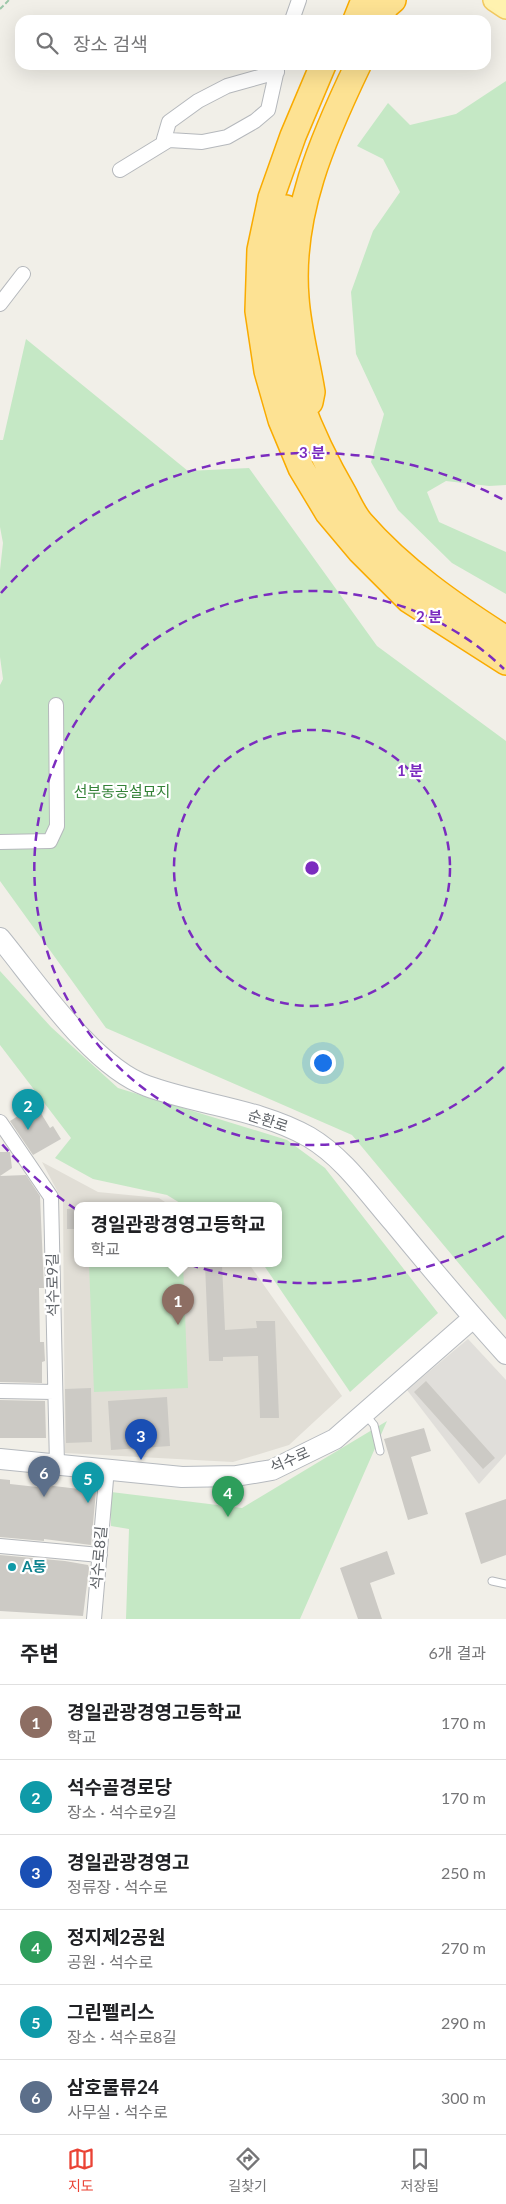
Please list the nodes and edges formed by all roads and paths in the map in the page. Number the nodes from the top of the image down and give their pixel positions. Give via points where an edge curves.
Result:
1 (9, 0) edge
2 (299, 0) edge
3 (348, 0) edge
4 (364, 0) edge
5 (393, 0) edge
6 (494, 0) edge
7 (0, 8) edge
8 (506, 8) edge
9 (294, 15) edge
10 (342, 15) edge
11 (358, 15) edge
12 (382, 15) edge
13 (271, 70) edge
14 (277, 70) edge
15 (332, 70) edge
16 (356, 70) edge
17 (322, 78) edge
18 (164, 139) dead end
19 (120, 170) dead end
20 (24, 274) dead end
21 (0, 304) edge
22 (306, 417) junction
23 (506, 639) edge
24 (506, 662) edge
25 (56, 706) dead end
26 (0, 842) edge
27 (0, 938) edge
28 (0, 1122) edge
29 (473, 1318) junction
30 (506, 1354) edge
31 (0, 1391) edge
32 (54, 1392) junction
33 (364, 1414) junction
34 (380, 1451) dead end
35 (0, 1460) edge
36 (57, 1464) junction
37 (107, 1468) junction
38 (0, 1546) edge
39 (100, 1554) junction
40 (492, 1581) dead end
41 (506, 1584) edge
42 (94, 1619) edge

1 - 7 path
2 - 9 street
3 - 10 highway
4 - 11 highway
5 - 12 highway
6 - 8 main road
13 - 18 street via 198,100 169,122
14 - 19 street via 268,110 255,121 227,137 202,142 168,140
15 - 17 highway
16 - 22 highway via 312,169 302,207 296,298 312,392
17 - 22 highway via 286,206 278,253 277,312 288,362
17 - 24 highway via 293,136 271,198 260,250 258,311 267,371 281,420 301,468 328,513 360,551 409,600
20 - 21 street
22 - 23 highway via 325,462 360,522 407,569 456,608
25 - 26 street via 56,826 50,841
27 - 29 main road, 순환로 via 90,1046 115,1069 146,1086 284,1125 309,1137 339,1159
28 - 32 street, 석수로9길 via 51,1196
29 - 30 main road, 순환로
29 - 33 main road, 석수로
31 - 32 street
32 - 36 street, 석수로9길
33 - 34 lane via 374,1425
33 - 37 main road, 석수로 via 335,1439 272,1470 236,1476 182,1477
35 - 36 main road, 석수로
36 - 37 main road, 석수로
37 - 39 street, 석수로8길
38 - 39 street
39 - 42 street, 석수로8길
40 - 41 lane

